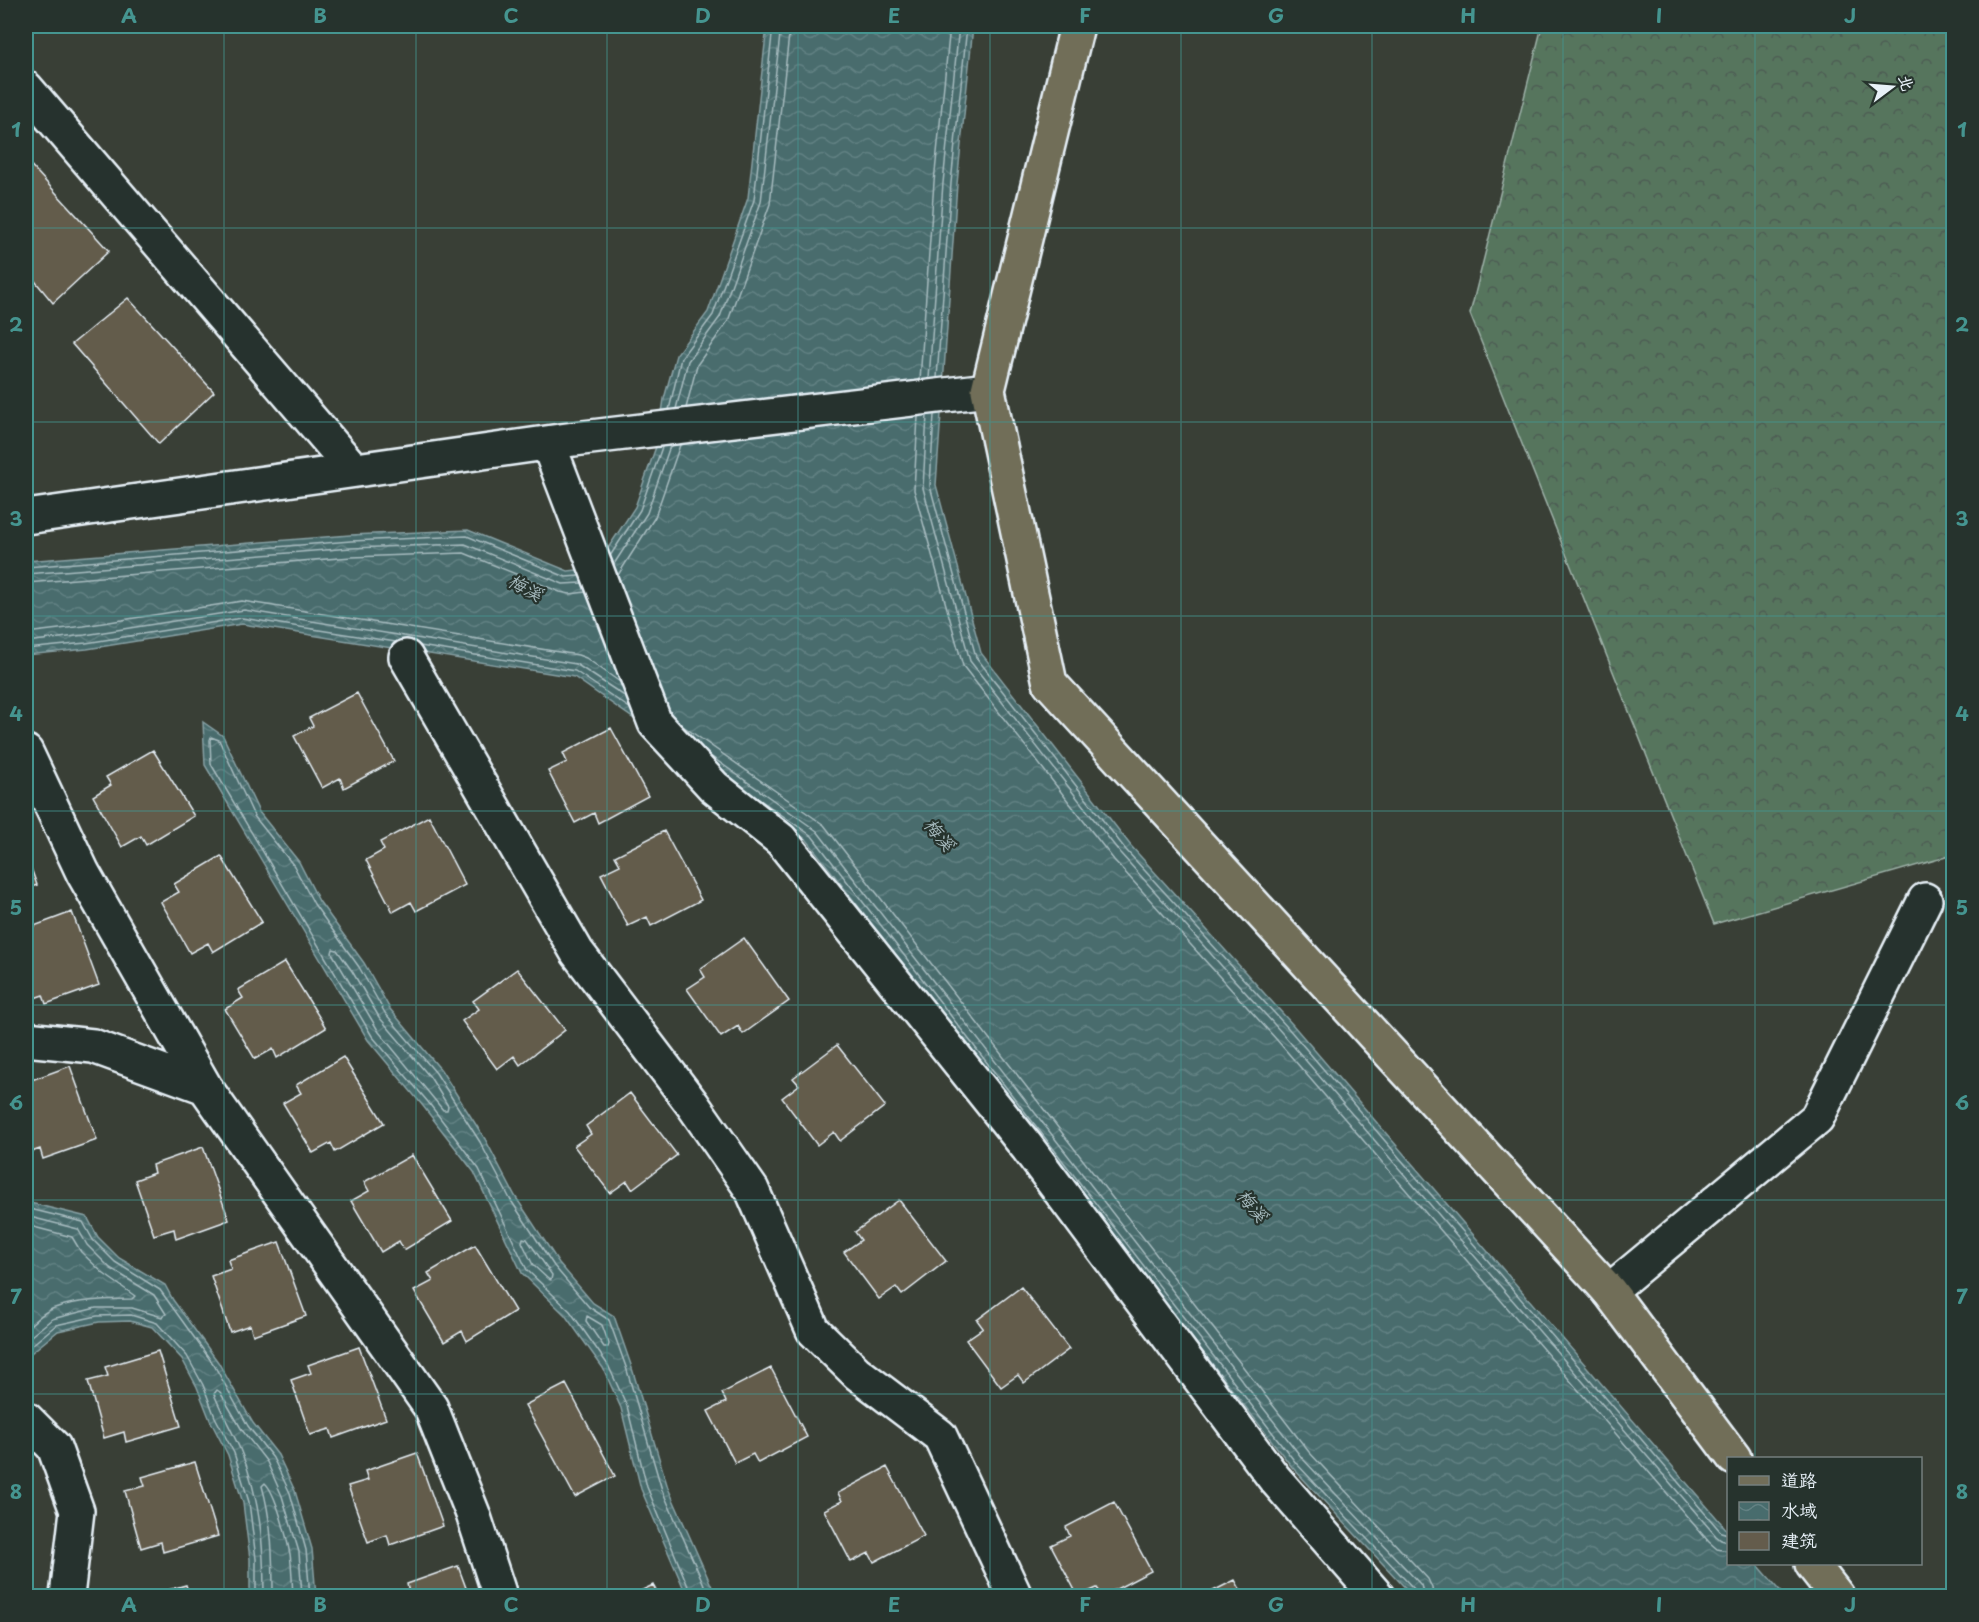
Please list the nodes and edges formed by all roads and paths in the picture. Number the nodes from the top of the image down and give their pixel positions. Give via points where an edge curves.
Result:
1 (1077, 26) edge
2 (30, 102) edge
3 (988, 390) junction
4 (561, 441) junction
5 (354, 470) junction
6 (26, 517) edge
7 (406, 657) dead end
8 (26, 752) edge
9 (1925, 900) dead end
10 (26, 1039) edge
11 (205, 1087) junction
12 (1609, 1291) junction
13 (26, 1419) edge
14 (1733, 1457) edge
15 (1814, 1565) edge
16 (67, 1596) edge
17 (500, 1596) edge
18 (1015, 1596) edge
19 (1377, 1596) edge
20 (1837, 1596) edge

1 - 3 main road
2 - 5 street
3 - 4 street
3 - 12 main road via 1050,682
4 - 5 street
4 - 19 street via 576,517 655,723 714,787 781,840 1027,1147 1274,1478
5 - 6 street
7 - 18 street via 577,952 752,1190 813,1330 857,1373 940,1436
8 - 11 street via 83,873
9 - 12 street via 1816,1118
10 - 11 street via 93,1046
11 - 17 street via 431,1408
12 - 14 main road
13 - 16 street via 54,1447 77,1511
15 - 20 main road

